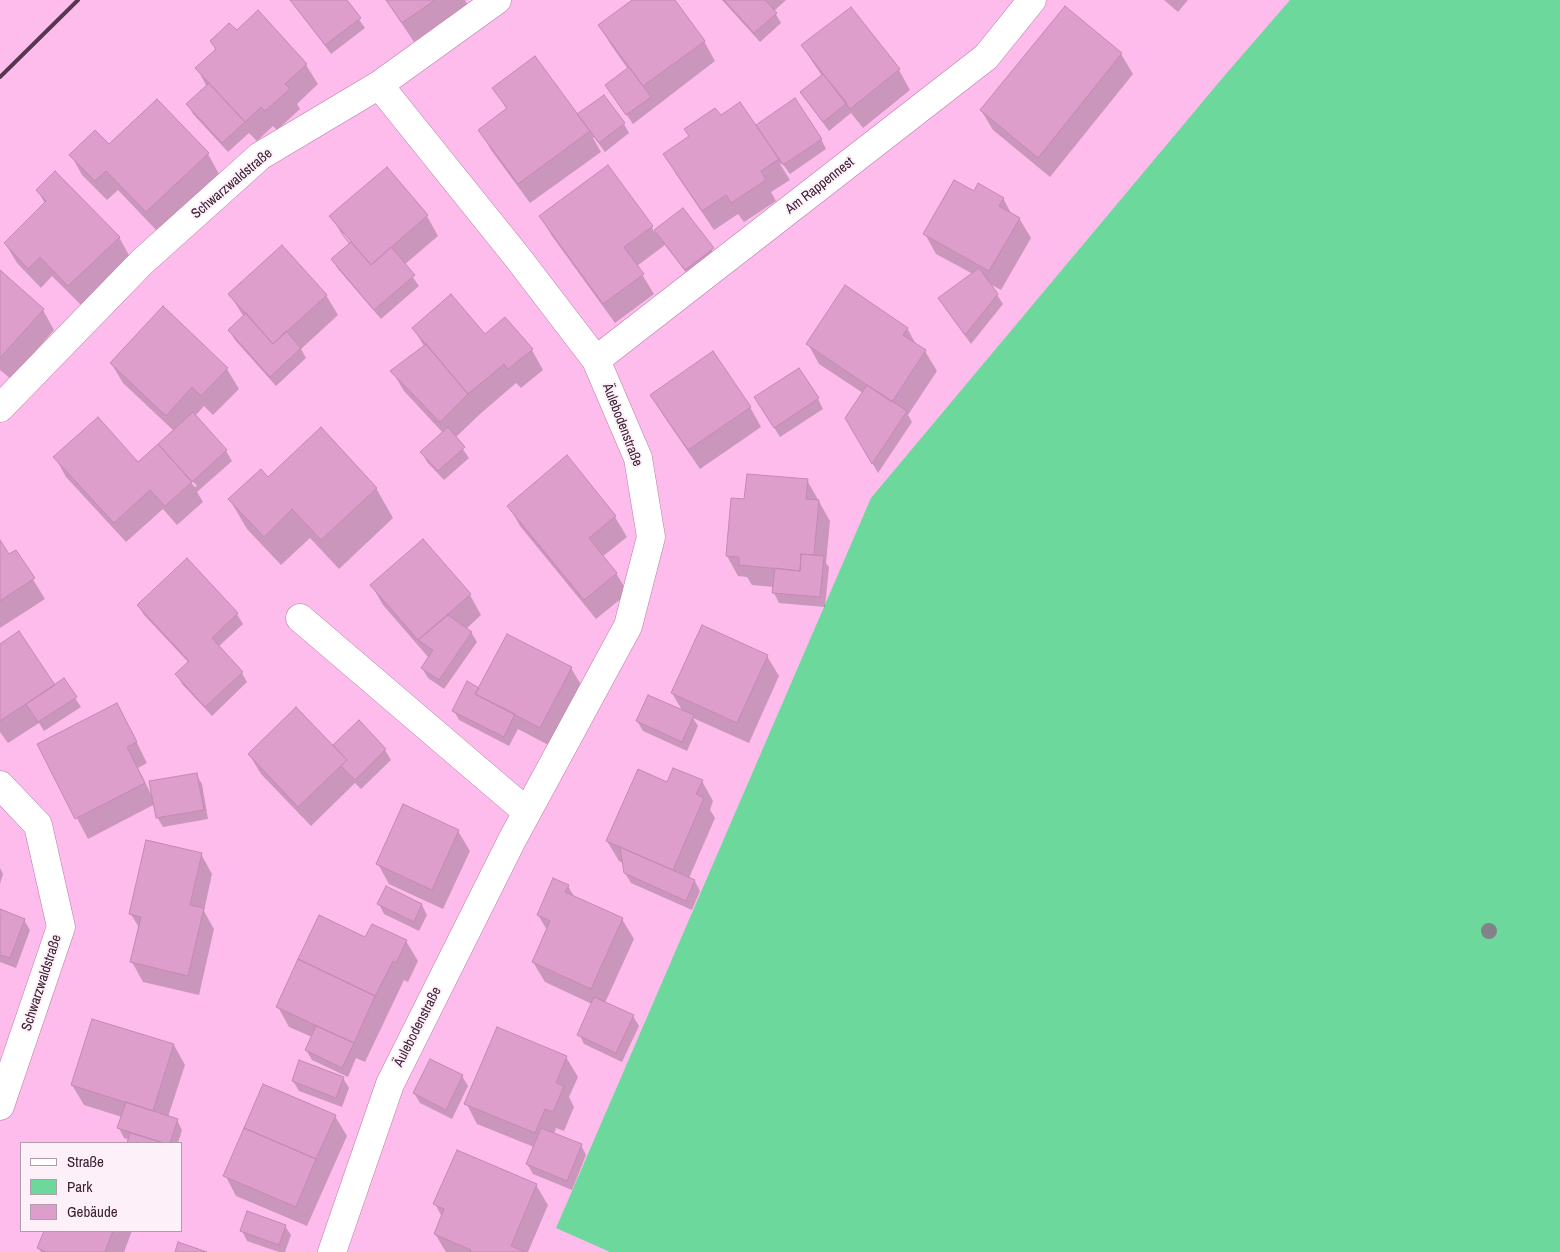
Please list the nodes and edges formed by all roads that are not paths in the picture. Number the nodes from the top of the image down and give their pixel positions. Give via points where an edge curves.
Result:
1 (497, 0) edge
2 (1032, 0) edge
3 (379, 85) junction
4 (596, 360) junction
5 (0, 408) edge
6 (300, 618) dead end
7 (0, 784) edge
8 (527, 812) junction
9 (0, 1106) edge
10 (332, 1252) edge

1 - 3 street, Schwarzwaldstraße
2 - 4 street, Am Rappennest via 986,57
3 - 4 street, Äulebodenstraße
3 - 5 street, Schwarzwaldstraße via 260,156 142,262
4 - 8 street, Äulebodenstraße via 638,458 651,537 628,626
6 - 8 street
7 - 9 street, Schwarzwaldstraße via 38,826 61,927
8 - 10 street, Äulebodenstraße via 390,1084

